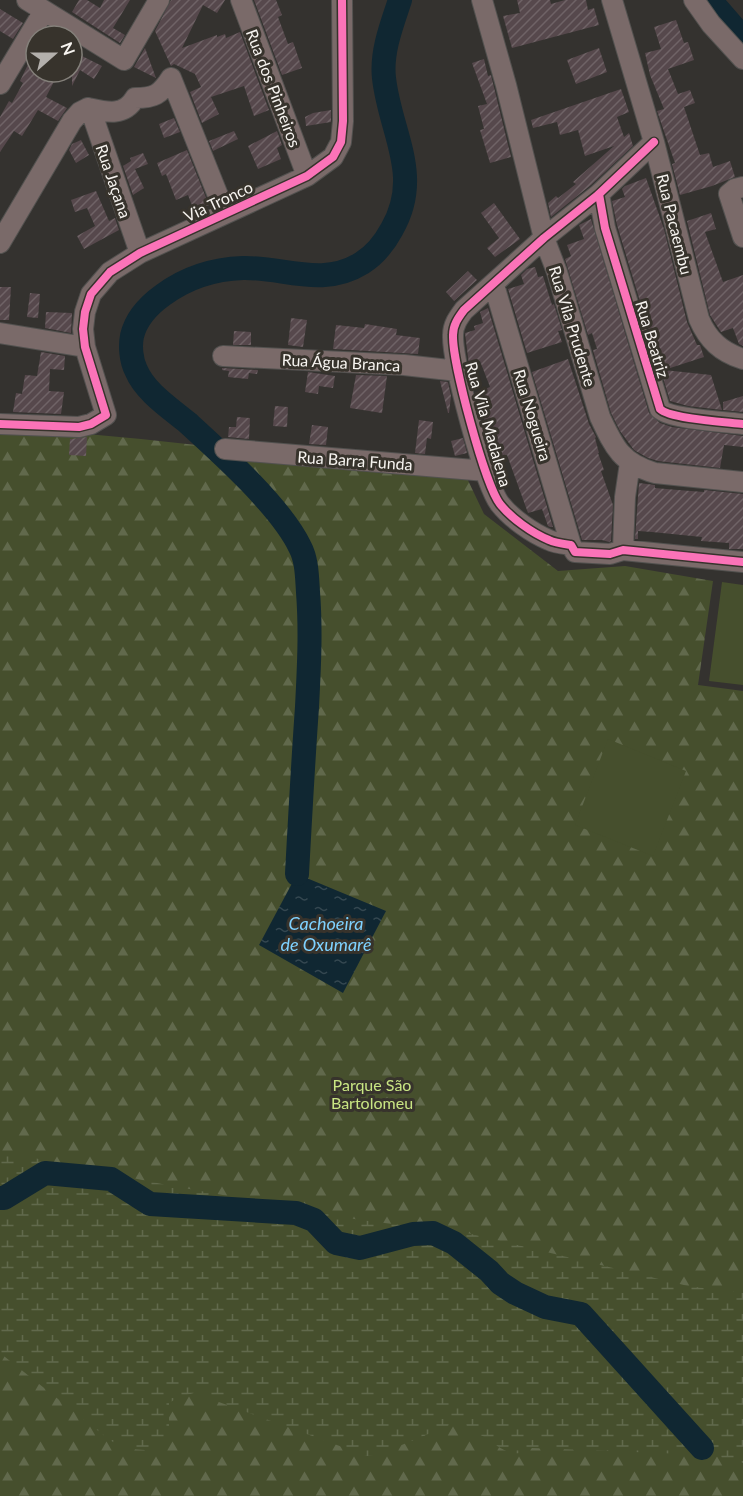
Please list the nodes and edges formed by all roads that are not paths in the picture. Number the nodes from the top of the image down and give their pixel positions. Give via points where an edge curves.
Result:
1 (27, 0) edge
2 (159, 0) edge
3 (241, 0) edge
4 (342, 0) edge
5 (482, 0) edge
6 (612, 0) edge
7 (694, 0) edge
8 (44, 11) junction
9 (743, 59) edge
10 (0, 84) edge
11 (88, 108) junction
12 (654, 142) junction
13 (307, 176) junction
14 (743, 187) edge
15 (599, 194) junction
16 (225, 213) junction
17 (743, 237) edge
18 (544, 238) junction
19 (0, 243) edge
20 (140, 254) junction
21 (494, 285) junction
22 (0, 333) edge
23 (85, 347) junction
24 (223, 356) dead end
25 (743, 359) edge
26 (458, 371) junction
27 (0, 424) edge
28 (743, 424) edge
29 (225, 449) dead end
30 (630, 463) junction
31 (486, 471) junction
32 (743, 482) edge
33 (571, 545) junction
34 (623, 550) junction
35 (743, 562) edge

1 - 8 street
2 - 8 street via 124,60
3 - 13 street, Rua dos Pinheiros
4 - 13 street, Via Tronco via 341,142 333,157
5 - 18 street, Rua Vila Prudente
6 - 12 street, Rua Pacaembu
7 - 9 street
8 - 10 street
11 - 16 street via 124,110 135,98 150,98 163,90 171,78
11 - 19 street via 72,121
11 - 20 street, Rua Jaçana
12 - 15 street, Rua Vila Madalena
12 - 25 street, Rua Pacaembu via 705,335
13 - 16 street, Via Tronco
14 - 17 street via 729,194
15 - 18 street, Rua Vila Madalena
15 - 28 street, Rua Beatriz via 605,228 660,409 676,416
16 - 20 street, Via Tronco
18 - 21 street, Rua Vila Madalena
18 - 30 street, Rua Vila Prudente via 600,417 614,446
20 - 23 street, Via Tronco via 110,272 91,294 83,329
21 - 26 street, Rua Vila Madalena via 455,322
21 - 33 street, Rua Nogueira
22 - 23 street
23 - 27 street, Via Tronco via 106,415 79,427
24 - 26 street, Rua Água Branca
26 - 31 street, Rua Vila Madalena
29 - 31 street, Rua Barra Funda
30 - 32 street via 655,473
30 - 34 street via 624,497
31 - 33 street, Rua Vila Madalena via 496,498 509,513 550,541
33 - 34 street, Rua Vila Madalena via 575,552 592,554
34 - 35 street, Rua Vila Madalena

